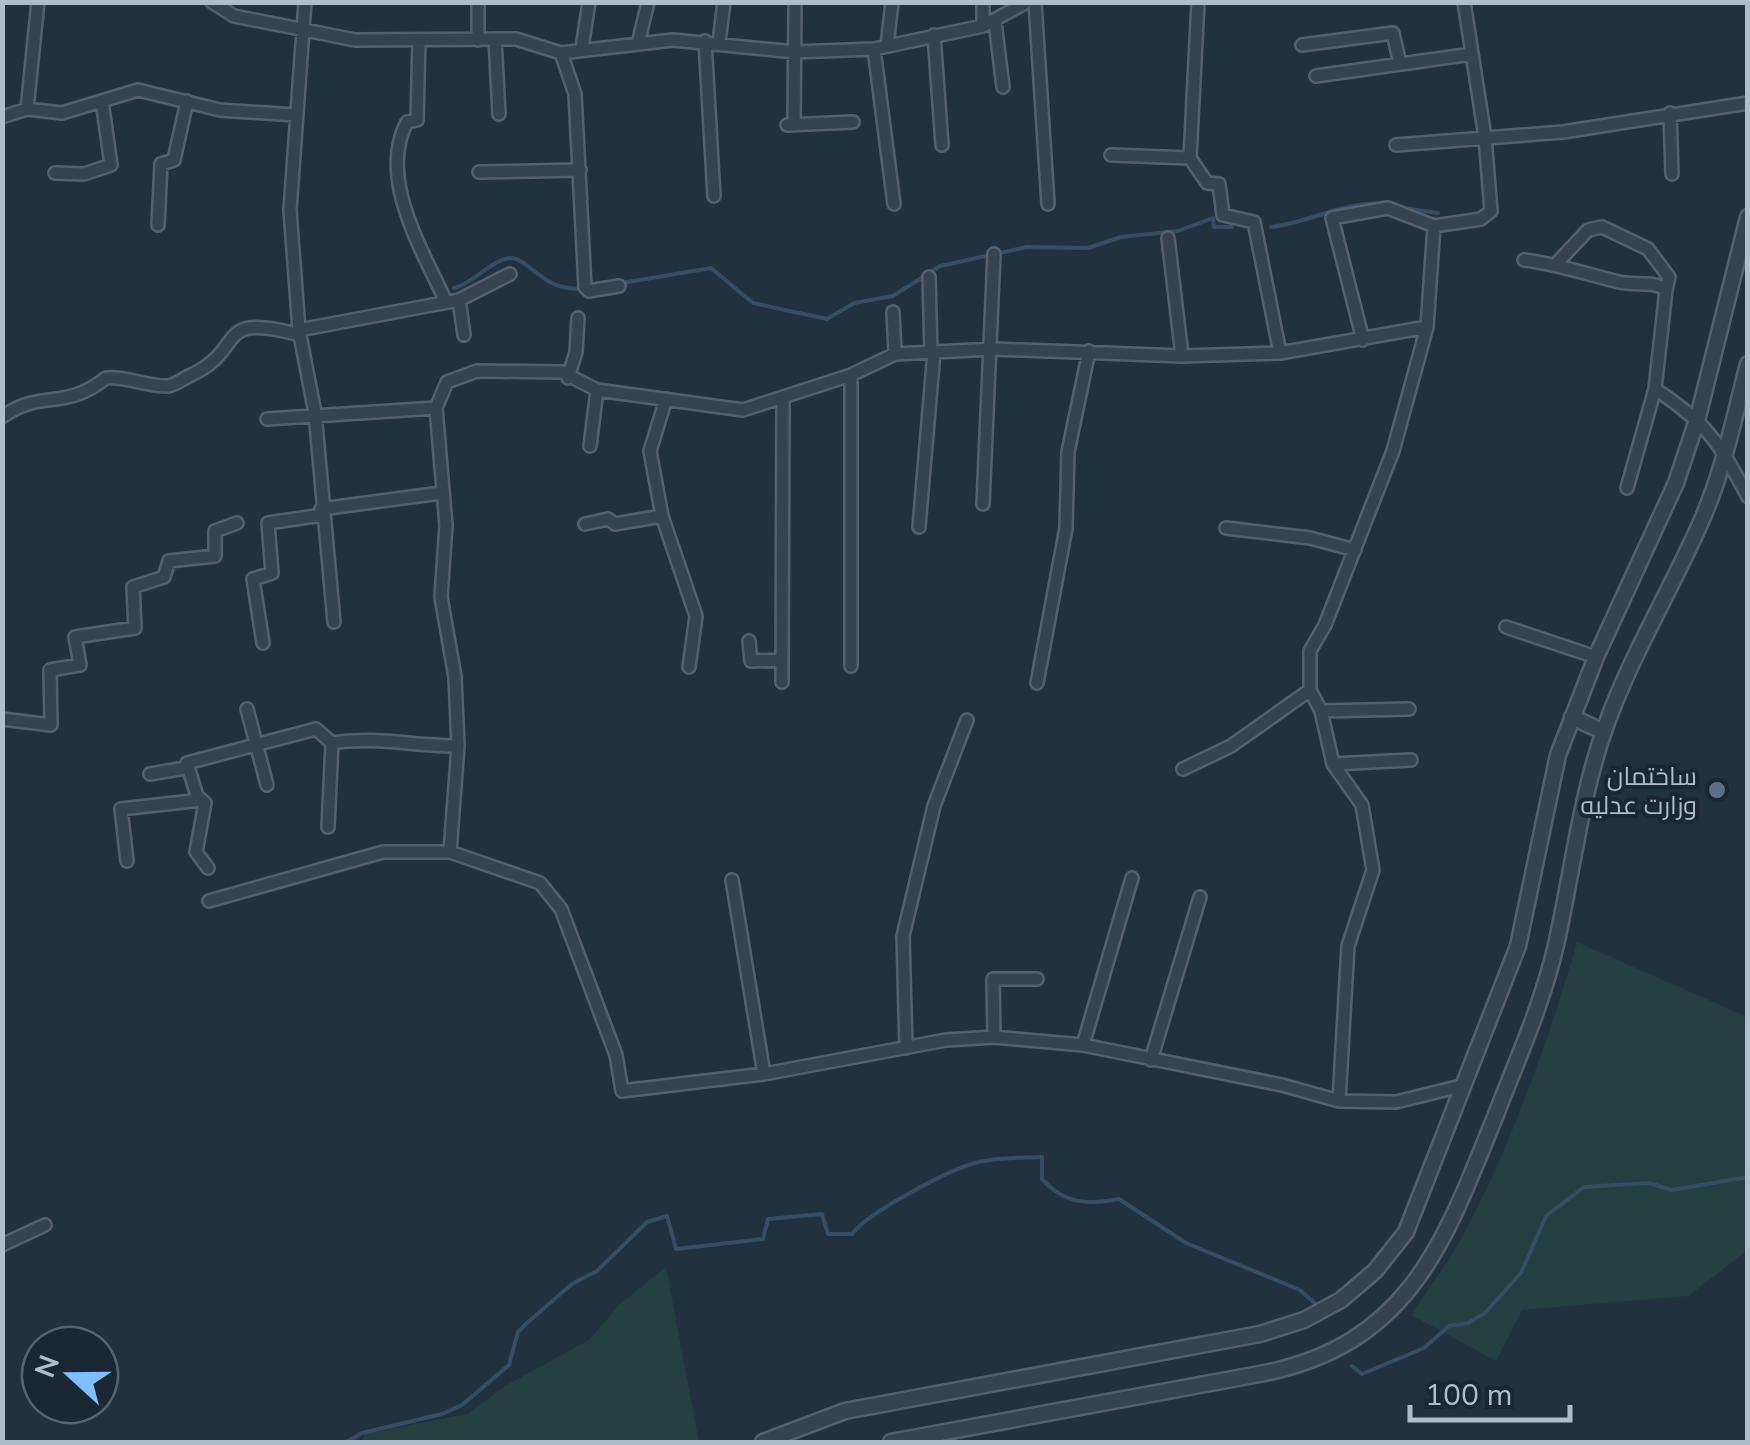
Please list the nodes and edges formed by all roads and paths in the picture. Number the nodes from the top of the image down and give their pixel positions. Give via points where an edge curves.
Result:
1 (38, 2) edge
2 (212, 2) edge
3 (305, 2) edge
4 (478, 2) edge
5 (589, 2) edge
6 (648, 2) edge
7 (724, 2) edge
8 (795, 2) edge
9 (892, 2) edge
10 (983, 2) edge
11 (1026, 2) edge
12 (1035, 2) edge
13 (1198, 2) edge
14 (1464, 2) edge
15 (989, 24) junction
16 (302, 32) junction
17 (934, 35) junction
18 (495, 39) junction
19 (478, 40) junction
20 (419, 41) junction
21 (706, 41) junction
22 (720, 42) junction
23 (638, 44) junction
24 (1302, 46) dead end
25 (582, 48) junction
26 (881, 48) junction
27 (795, 52) junction
28 (561, 53) junction
29 (1472, 54) junction
30 (1400, 64) junction
31 (1316, 76) dead end
32 (1003, 87) dead end
33 (102, 101) junction
34 (188, 101) junction
35 (1748, 104) edge
36 (27, 110) junction
37 (1670, 113) junction
38 (499, 114) dead end
39 (295, 116) junction
40 (2, 118) edge
41 (853, 122) dead end
42 (1485, 137) junction
43 (1396, 144) dead end
44 (942, 145) dead end
45 (1110, 156) dead end
46 (1190, 158) junction
47 (580, 170) junction
48 (479, 172) dead end
49 (55, 173) dead end
50 (1672, 174) dead end
51 (714, 196) dead end
52 (894, 204) dead end
53 (1048, 204) dead end
54 (1748, 216) edge
55 (158, 225) dead end
56 (1434, 226) junction
57 (1168, 238) dead end
58 (994, 254) dead end
59 (1524, 260) dead end
60 (1558, 262) junction
61 (510, 274) dead end
62 (928, 277) dead end
63 (619, 286) dead end
64 (1666, 290) junction
65 (452, 301) junction
66 (893, 312) dead end
67 (578, 318) dead end
68 (1427, 328) junction
69 (300, 332) junction
70 (464, 335) dead end
71 (1363, 340) junction
72 (993, 349) junction
73 (933, 352) junction
74 (1089, 352) junction
75 (1280, 353) junction
76 (895, 354) junction
77 (1182, 356) junction
78 (1748, 364) edge
79 (851, 374) junction
80 (568, 378) junction
81 (1655, 389) junction
82 (597, 390) junction
83 (783, 397) junction
84 (666, 399) junction
85 (436, 408) junction
86 (315, 413) junction
87 (2, 417) edge
88 (1698, 417) junction
89 (268, 419) dead end
90 (590, 446) dead end
91 (1726, 454) junction
92 (1627, 488) dead end
93 (441, 493) junction
94 (1748, 496) edge
95 (982, 504) dead end
96 (322, 512) junction
97 (662, 516) junction
98 (237, 523) dead end
99 (586, 524) dead end
100 (918, 527) dead end
101 (1226, 528) dead end
102 (1355, 550) junction
103 (334, 622) dead end
104 (1506, 627) dead end
105 (748, 641) dead end
106 (263, 643) dead end
107 (1596, 657) junction
108 (782, 660) junction
109 (851, 666) dead end
110 (688, 668) dead end
111 (782, 682) dead end
112 (1036, 683) dead end
113 (1310, 690) junction
114 (247, 708) dead end
115 (1321, 710) junction
116 (1409, 710) dead end
117 (1572, 717) junction
118 (2, 719) edge
119 (967, 720) dead end
120 (1604, 732) junction
121 (256, 742) junction
122 (332, 743) junction
123 (458, 746) junction
124 (1411, 760) dead end
125 (187, 764) junction
126 (1333, 764) junction
127 (1183, 770) dead end
128 (150, 774) dead end
129 (267, 785) dead end
130 (201, 800) junction
131 (328, 827) dead end
132 (450, 852) junction
133 (127, 861) dead end
134 (208, 868) dead end
135 (1132, 878) dead end
136 (732, 880) dead end
137 (1200, 897) dead end
138 (209, 901) dead end
139 (1036, 979) dead end
140 (994, 1037) junction
141 (1083, 1045) junction
142 (906, 1048) junction
143 (1152, 1060) junction
144 (764, 1074) junction
145 (1466, 1084) junction
146 (1339, 1102) junction
147 (44, 1224) dead end
148 (2, 1245) edge
149 (762, 1442) edge
150 (891, 1442) edge

1 - 36 street
2 - 16 street via 234,16
3 - 16 street
4 - 19 street
5 - 25 street
6 - 23 street
7 - 22 street
8 - 27 street
9 - 26 street
10 - 15 street
11 - 15 street
12 - 53 street
13 - 46 street
14 - 29 street
15 - 17 street
15 - 32 street
16 - 20 street
16 - 39 street
17 - 26 street
17 - 44 street
18 - 19 street
18 - 28 street via 516,38
18 - 38 street
19 - 20 street
20 - 65 street via 417,120 401,133 400,192
21 - 22 street
21 - 23 street
21 - 51 street
22 - 27 street
23 - 25 street
24 - 30 street via 1394,33
25 - 28 street
26 - 27 street
26 - 52 street
27 - 41 street via 790,125
28 - 47 street via 575,94
29 - 30 street
29 - 42 street
30 - 31 street
33 - 34 street via 138,90
33 - 36 street via 62,113
33 - 49 street via 111,165 84,174
34 - 39 street
34 - 55 street via 174,160 161,164
35 - 37 street
36 - 40 street
37 - 42 street
37 - 50 street
39 - 69 street via 290,210
42 - 43 street
42 - 56 street via 1491,210 1481,219
45 - 46 street
46 - 75 street via 1207,182 1219,184 1224,215 1254,222
47 - 48 street
47 - 63 street via 584,286
54 - 88 street
56 - 68 street
56 - 71 street via 1388,208 1332,218
57 - 77 street
58 - 72 street
59 - 60 street
60 - 64 street
60 - 64 street via 1588,230 1602,227 1648,250 1669,277
61 - 65 street
62 - 73 street
64 - 81 street
65 - 69 street
65 - 70 street
66 - 76 street
67 - 80 street
68 - 71 street
68 - 102 street via 1394,451
69 - 86 street
69 - 87 street via 240,328 209,364 170,386 106,378 85,394 37,399
71 - 75 street
72 - 73 street
72 - 74 street
72 - 95 street
73 - 76 street
73 - 100 street
74 - 77 street
74 - 112 street via 1068,452 1066,528
75 - 77 street
76 - 79 street
78 - 91 street
79 - 83 street
79 - 109 street
80 - 82 street
80 - 85 street via 562,372 477,371 447,382
81 - 88 street
81 - 92 street
82 - 84 street
82 - 90 street
83 - 84 street via 744,410
83 - 108 street
84 - 97 street via 650,448
85 - 86 street
85 - 93 street
86 - 89 street
86 - 96 street
88 - 91 street
88 - 107 street via 1676,484
91 - 94 street
91 - 120 street
93 - 96 street
93 - 123 street via 441,597
96 - 103 street
96 - 106 street via 268,523 272,573 253,578
97 - 99 street
97 - 110 street via 696,616
98 - 118 street via 215,531 215,556 168,561 166,576 133,587 135,628 75,637 80,666 50,671 50,726
101 - 102 street
102 - 113 street via 1310,651
104 - 107 street
105 - 108 street via 751,661
107 - 117 street
108 - 111 street
113 - 115 street
113 - 127 street
114 - 121 street
115 - 116 street
115 - 126 street
117 - 120 street
117 - 145 street via 1518,946
119 - 142 street via 934,806 903,936
120 - 150 street via 1542,1000 1446,1238 1381,1318 1320,1358 1290,1368
121 - 122 street via 316,729
121 - 125 street
121 - 129 street
122 - 123 street via 362,738
122 - 131 street
123 - 132 street
124 - 126 street
125 - 128 street
125 - 130 street
126 - 146 street via 1362,805 1374,870 1348,946
130 - 133 street via 121,809
130 - 134 street via 196,852
132 - 138 street via 345,859
132 - 144 street via 540,884 562,909 616,1055 622,1091
135 - 141 street
136 - 144 street
137 - 143 street
139 - 140 street via 993,979
140 - 141 street
140 - 142 street
141 - 143 street
142 - 144 street
143 - 146 street
145 - 146 street via 1396,1102
145 - 149 street via 1406,1232 1375,1271 1304,1320 1136,1359 845,1411
147 - 148 street

